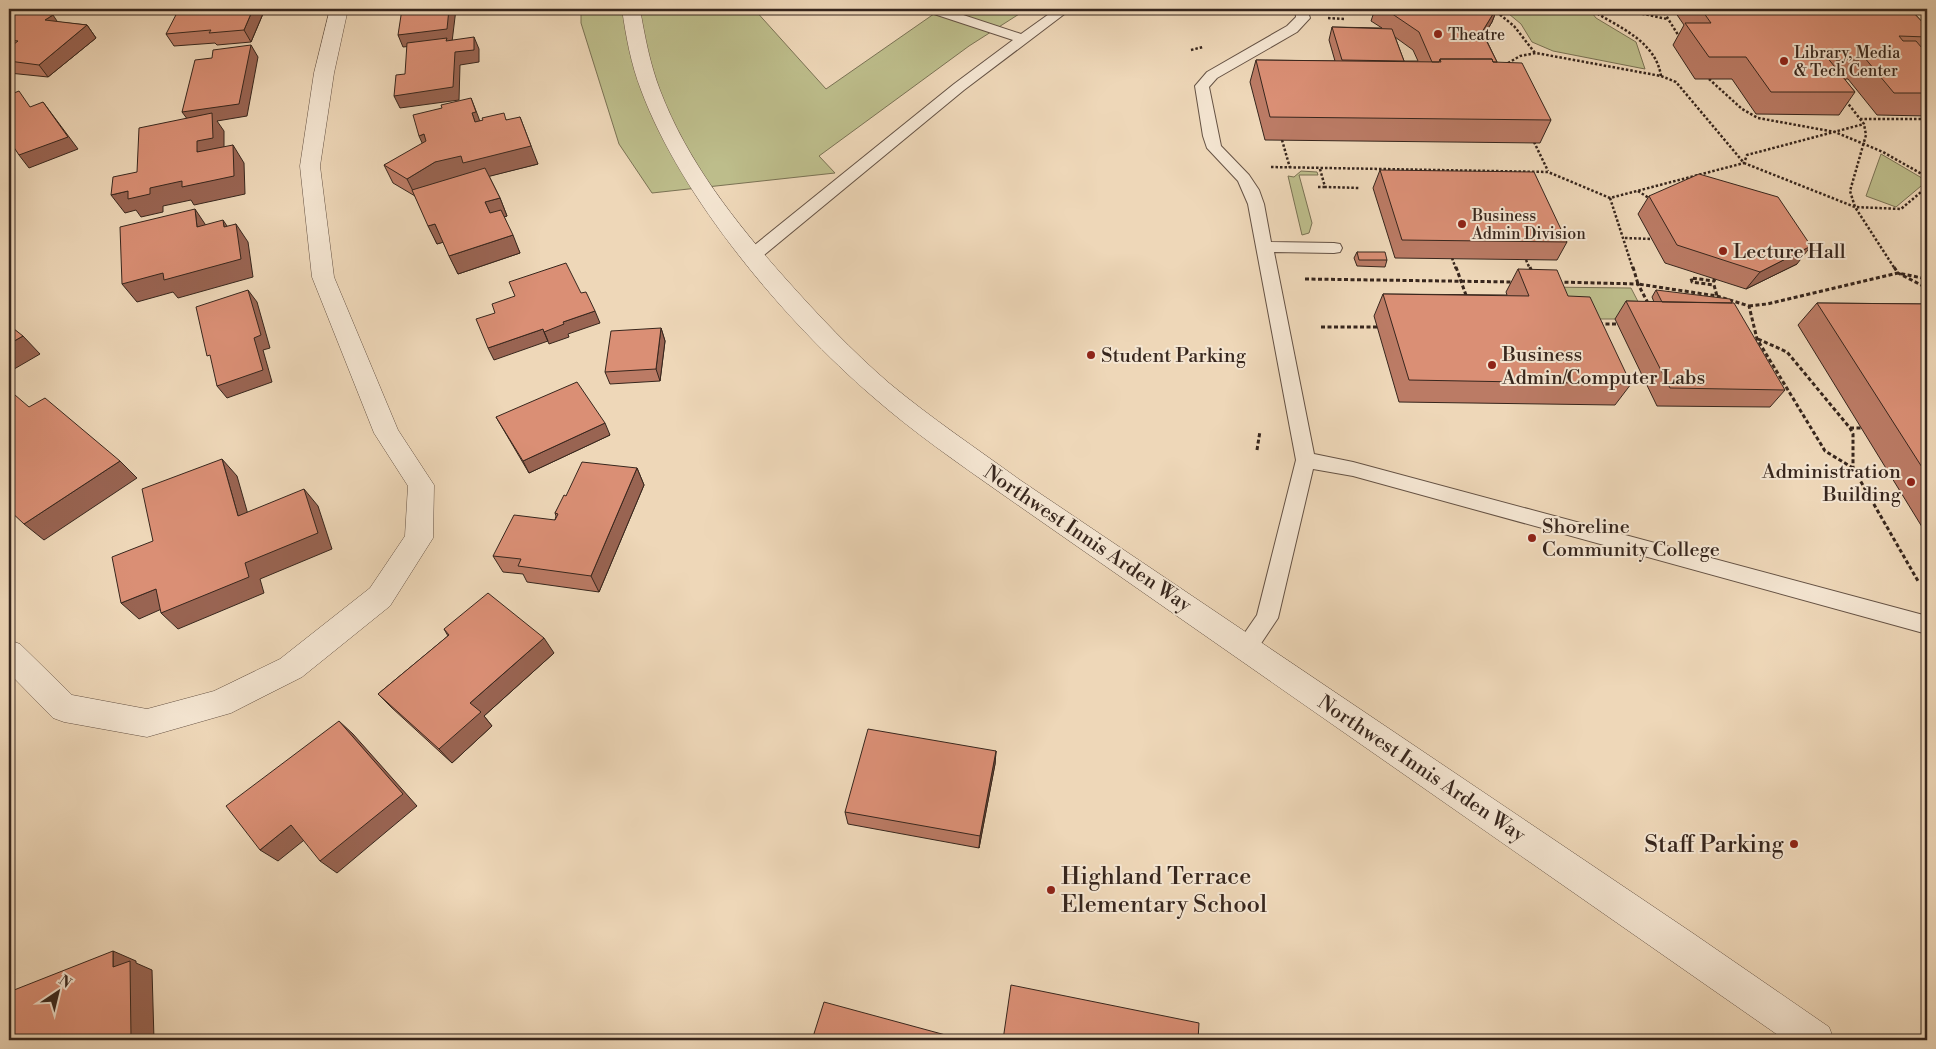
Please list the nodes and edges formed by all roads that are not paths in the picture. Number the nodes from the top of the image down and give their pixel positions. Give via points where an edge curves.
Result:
1 (340, 9) edge
2 (631, 9) edge
3 (933, 9) edge
4 (1064, 9) edge
5 (1301, 9) edge
6 (1022, 39) junction
7 (1265, 246) junction
8 (1334, 248) dead end
9 (752, 256) junction
10 (1306, 460) junction
11 (1927, 625) edge
12 (1246, 647) junction
13 (9, 653) edge
14 (1816, 1040) edge

1 - 13 street via 324,73 310,166 323,277 387,433 421,485 419,538 380,597 291,668 220,703 147,723 64,708
2 - 9 street, Northwest Innis Arden Way via 650,86 674,142 705,192
3 - 6 lane
4 - 6 lane
5 - 7 lane via 1303,18 1292,29 1212,75 1202,86 1214,148 1252,190
6 - 9 lane via 958,87
7 - 8 lane
7 - 10 lane
9 - 12 street, Northwest Innis Arden Way via 831,344 909,413 1011,487
10 - 11 lane via 1363,471
10 - 12 lane via 1267,618
12 - 14 street, Northwest Innis Arden Way

